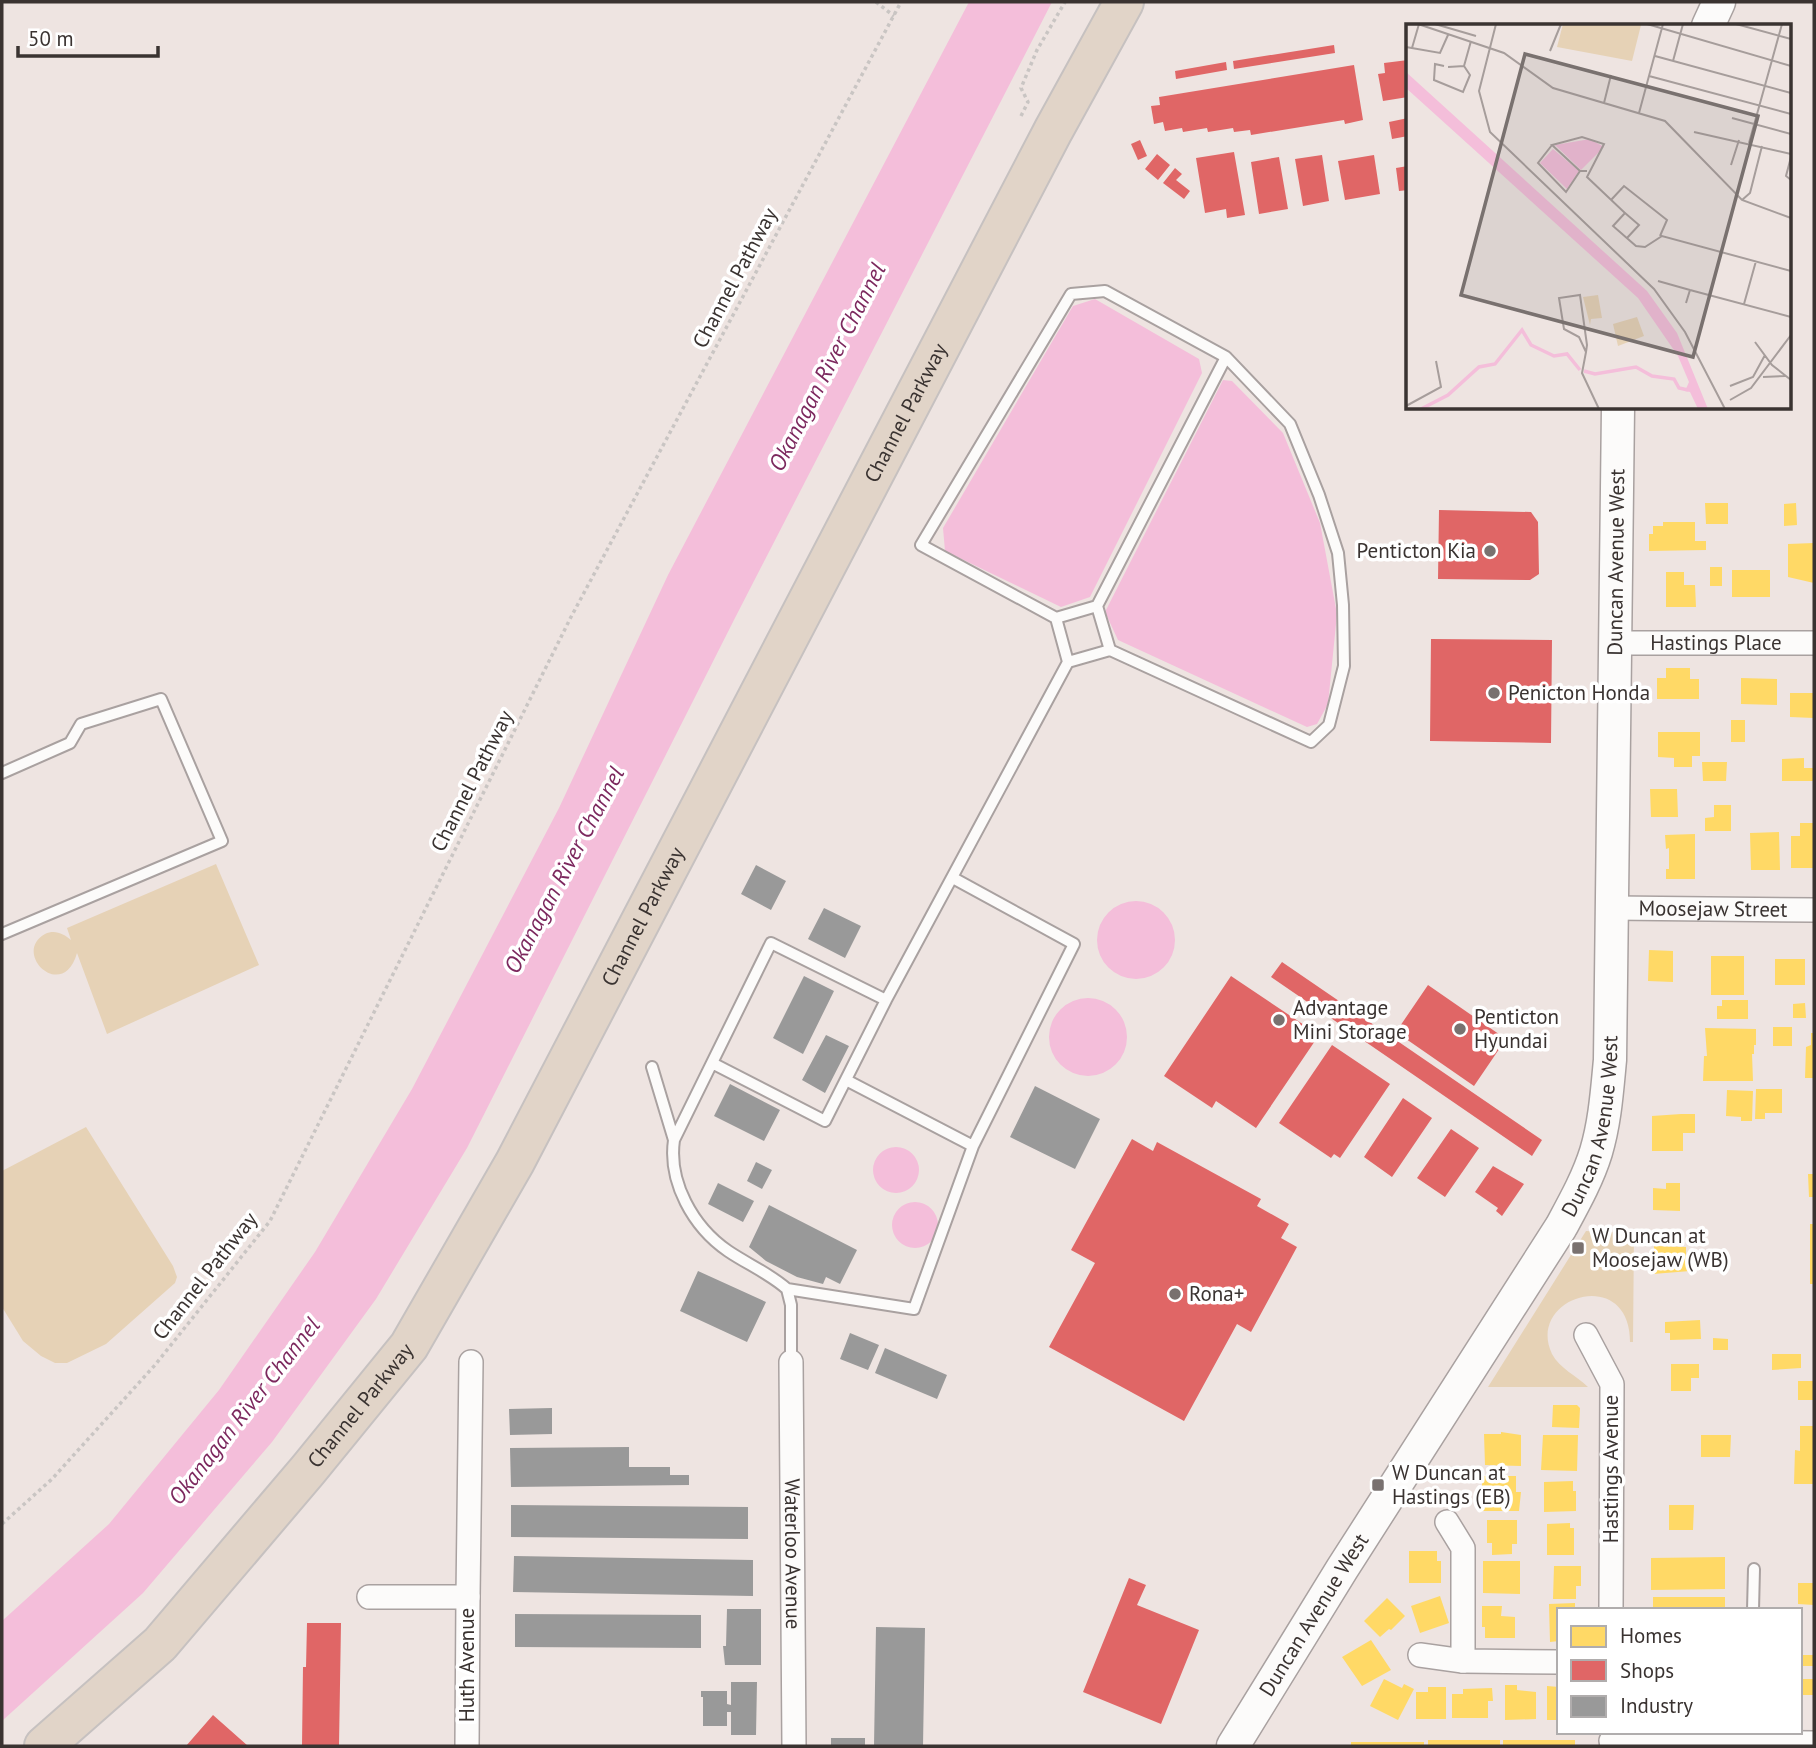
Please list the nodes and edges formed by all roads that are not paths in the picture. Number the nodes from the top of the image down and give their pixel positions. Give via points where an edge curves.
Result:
1 (1124, 2) edge
2 (1719, 2) edge
3 (1709, 24) edge
4 (1226, 357) junction
5 (1618, 410) edge
6 (1097, 606) junction
7 (1056, 618) junction
8 (1616, 643) junction
9 (1814, 643) edge
10 (1110, 650) junction
11 (1068, 662) junction
12 (2, 773) edge
13 (953, 878) junction
14 (1613, 908) junction
15 (1814, 911) edge
16 (2, 934) edge
17 (886, 1000) junction
18 (712, 1063) junction
19 (652, 1067) dead end
20 (846, 1080) junction
21 (674, 1140) junction
22 (973, 1146) junction
23 (787, 1289) junction
24 (1586, 1335) dead end
25 (471, 1362) dead end
26 (791, 1362) joint
27 (1447, 1522) dead end
28 (1754, 1569) dead end
29 (369, 1597) dead end
30 (468, 1597) junction
31 (1611, 1608) edge
32 (1753, 1608) edge
33 (1420, 1655) dead end
34 (1463, 1661) junction
35 (1557, 1662) edge
36 (1611, 1740) edge
37 (1751, 1740) edge
38 (1814, 1743) edge
39 (44, 1746) edge
40 (467, 1746) edge
41 (794, 1746) edge
42 (1233, 1746) edge

1 - 39 highway, Channel Parkway via 515,1162 409,1346 160,1644
2 - 3 street
4 - 6 lane
4 - 7 lane via 1105,291 1071,294 921,545
4 - 10 lane via 1290,425 1338,553 1344,666 1329,725 1311,742
5 - 8 street, Duncan Avenue West
6 - 7 lane
6 - 10 lane
7 - 11 lane
8 - 9 street, Hastings Place
8 - 14 street, Duncan Avenue West
10 - 11 lane
11 - 13 lane
12 - 16 lane via 69,743 81,724 161,699 222,841
13 - 17 lane
13 - 22 lane via 1074,944
14 - 15 street, Moosejaw Street
14 - 42 street, Duncan Avenue West via 1606,1108 1581,1190
17 - 18 lane via 771,943
17 - 20 lane
18 - 20 lane via 825,1121
18 - 21 lane
19 - 21 lane
20 - 22 lane
21 - 23 lane via 685,1203 704,1230
22 - 23 lane via 914,1309
23 - 26 lane
24 - 31 street, Hastings Avenue via 1612,1384
25 - 30 street
26 - 41 street, Waterloo Avenue
27 - 34 street via 1464,1548
28 - 32 lane
29 - 30 street, Huth Avenue
30 - 40 street, Huth Avenue
33 - 34 street
34 - 35 street
36 - 37 street
37 - 38 street

